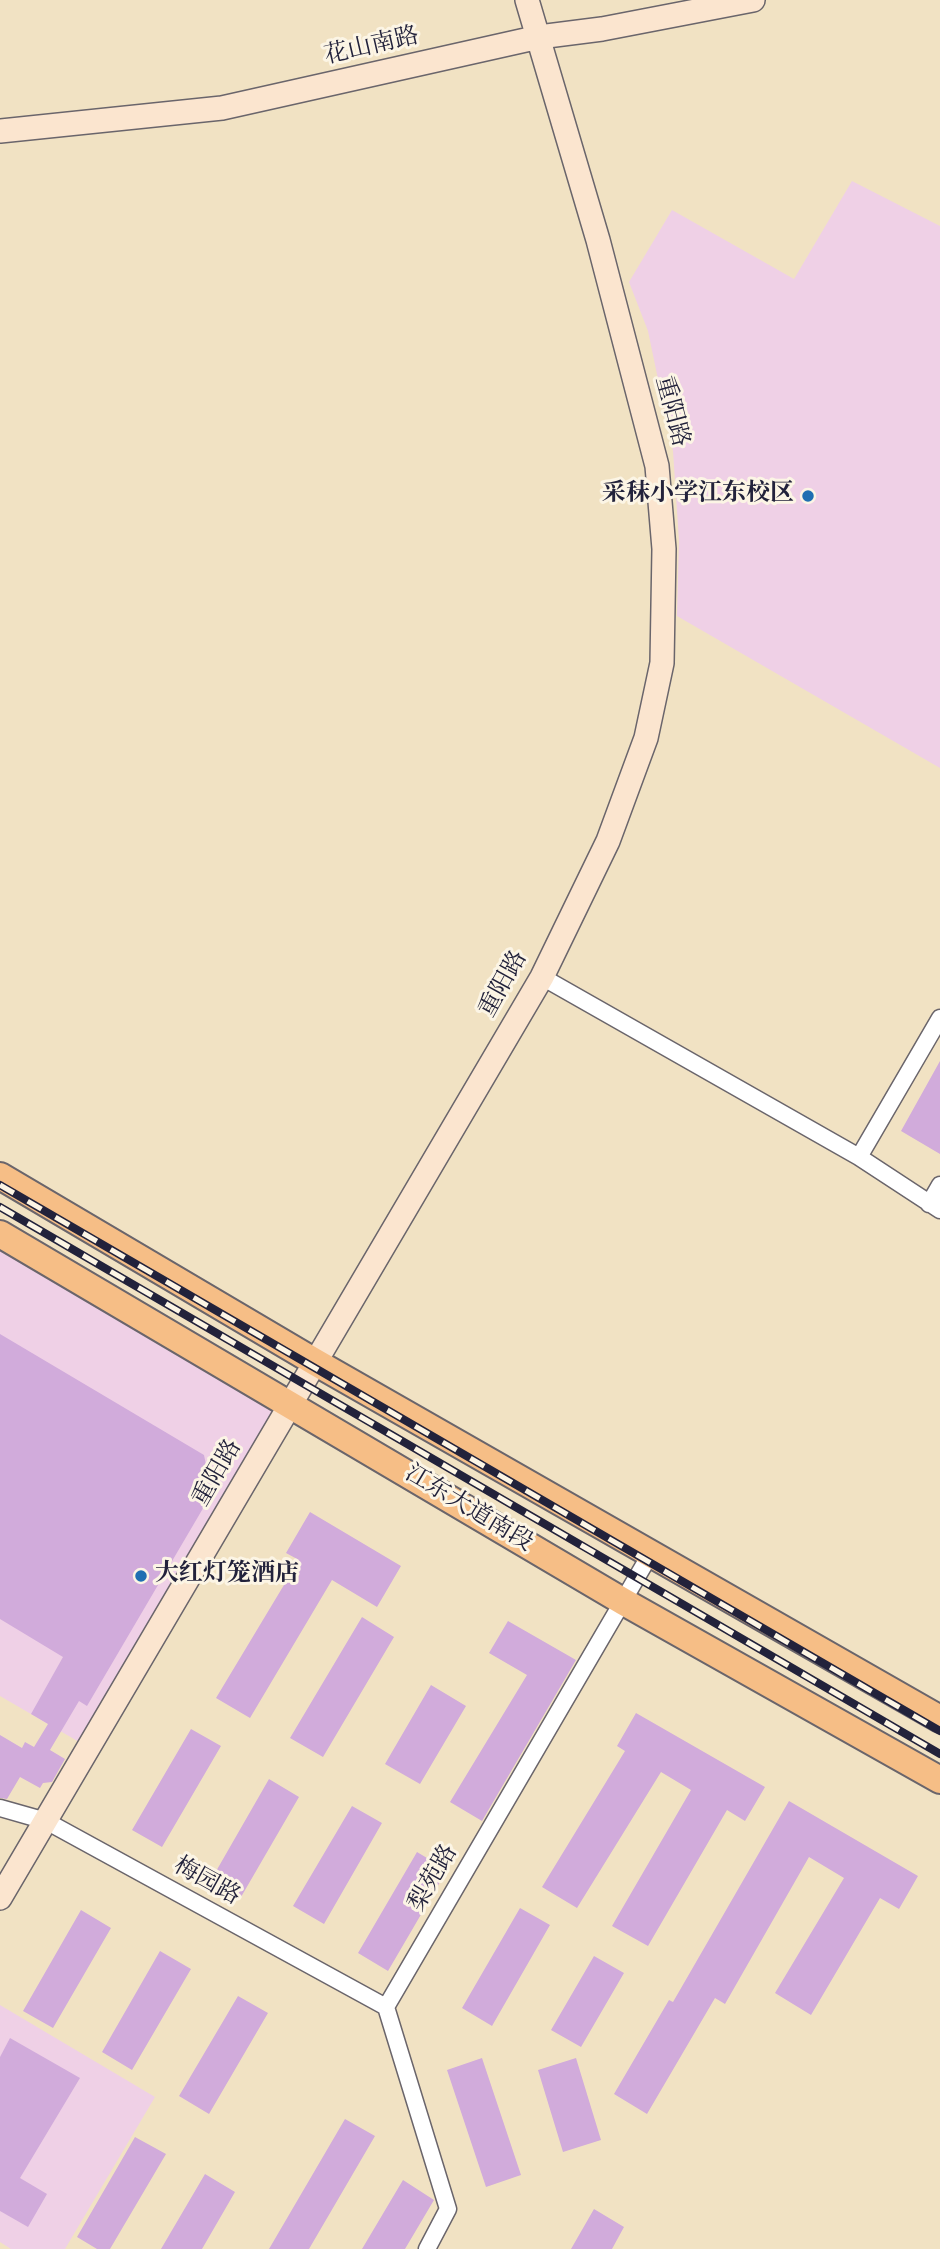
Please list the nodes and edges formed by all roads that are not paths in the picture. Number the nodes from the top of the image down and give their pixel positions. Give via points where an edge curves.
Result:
1 (527, 0) edge
2 (753, 0) edge
3 (539, 37) junction
4 (0, 131) edge
5 (542, 977) junction
6 (940, 1018) edge
7 (859, 1157) junction
8 (0, 1176) edge
9 (940, 1185) edge
10 (934, 1207) edge
11 (0, 1234) edge
12 (315, 1362) junction
13 (290, 1405) junction
14 (651, 1553) junction
15 (624, 1602) junction
16 (940, 1718) edge
17 (940, 1780) edge
18 (0, 1808) edge
19 (46, 1821) junction
20 (0, 1898) edge
21 (386, 2007) junction
22 (427, 2249) edge

1 - 3 street, 重阳路
2 - 3 street, 花山南路
3 - 4 street, 花山南路 via 222,108
3 - 5 street, 重阳路 via 657,466 664,549 662,663 646,738 608,841
5 - 7 street
5 - 12 street, 重阳路
6 - 7 street
7 - 10 street
8 - 12 main road
9 - 10 street
11 - 13 main road, 江东大道南段
12 - 13 street, 重阳路
12 - 14 main road
13 - 15 main road, 江东大道南段
13 - 19 street, 重阳路
14 - 15 street, 梨苑路
14 - 16 main road
15 - 17 main road, 江东大道南段
15 - 21 street, 梨苑路
18 - 19 street, 梅园路
19 - 20 street, 重阳路
19 - 21 street, 梅园路
21 - 22 street via 448,2209

